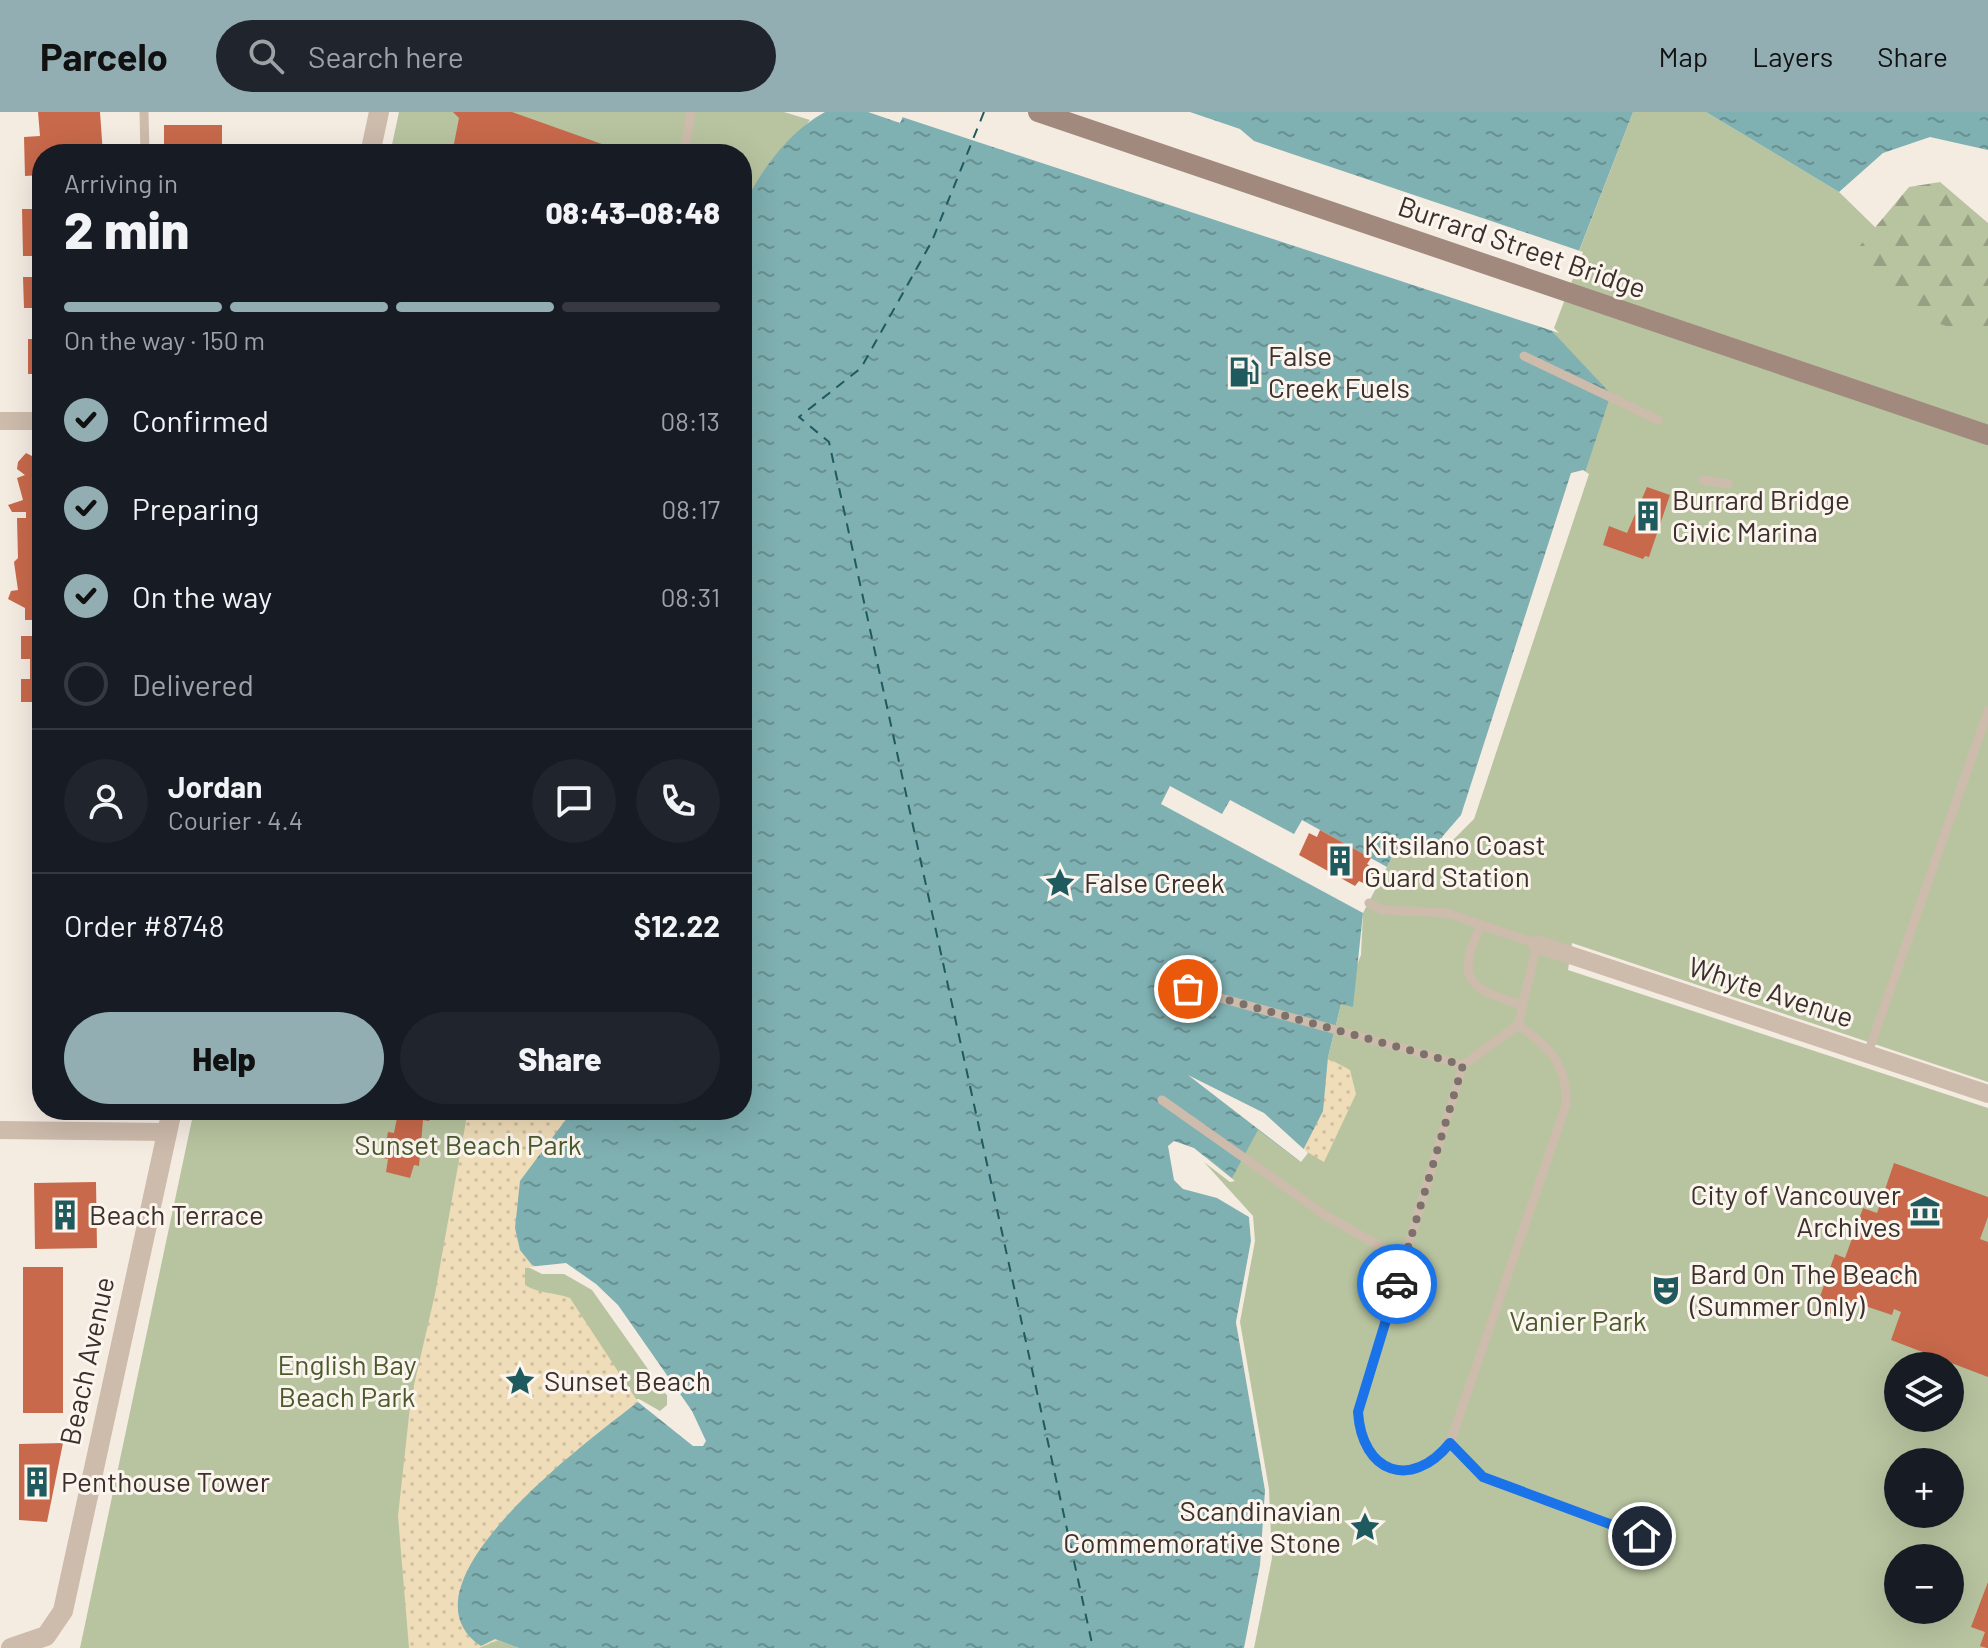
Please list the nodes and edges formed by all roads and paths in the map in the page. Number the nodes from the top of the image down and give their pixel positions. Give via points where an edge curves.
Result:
1 (144, 112) edge
2 (379, 112) edge
3 (1038, 112) edge
4 (689, 113) edge
5 (145, 144) edge
6 (372, 144) edge
7 (685, 144) edge
8 (1524, 356) dead end
9 (1658, 420) dead end
10 (0, 421) edge
11 (32, 421) edge
12 (1988, 435) edge
13 (1703, 480) dead end
14 (1728, 484) dead end
15 (1988, 711) edge
16 (1369, 903) dead end
17 (1481, 925) junction
18 (1537, 944) junction
19 (1188, 989) dead end
20 (1523, 1005) junction
21 (1518, 1025) junction
22 (1868, 1053) junction
23 (1463, 1065) junction
24 (1988, 1094) edge
25 (1162, 1100) dead end
26 (169, 1120) edge
27 (0, 1130) edge
28 (165, 1132) junction
29 (1404, 1260) junction
30 (1450, 1443) junction
31 (1668, 1545) dead end
32 (11, 1648) edge

1 - 5 lane
2 - 6 street
3 - 12 main road, Burrard Street Bridge
4 - 7 lane
8 - 9 lane
10 - 11 street
13 - 14 lane
15 - 22 lane
16 - 17 lane via 1382,910 1447,913
17 - 18 lane
17 - 20 lane via 1467,954 1467,973 1492,996
18 - 20 lane
18 - 22 street, Whyte Avenue
19 - 23 lane
20 - 21 lane
21 - 23 lane
21 - 30 lane via 1559,1061 1567,1082 1566,1105
22 - 24 street, Whyte Avenue
23 - 29 lane
25 - 29 lane via 1325,1215
26 - 28 street, Beach Avenue
27 - 28 street
28 - 32 street, Beach Avenue via 57,1623 36,1642
29 - 30 lane via 1358,1412 1359,1430 1376,1460 1391,1470 1425,1467
30 - 31 lane via 1483,1477

